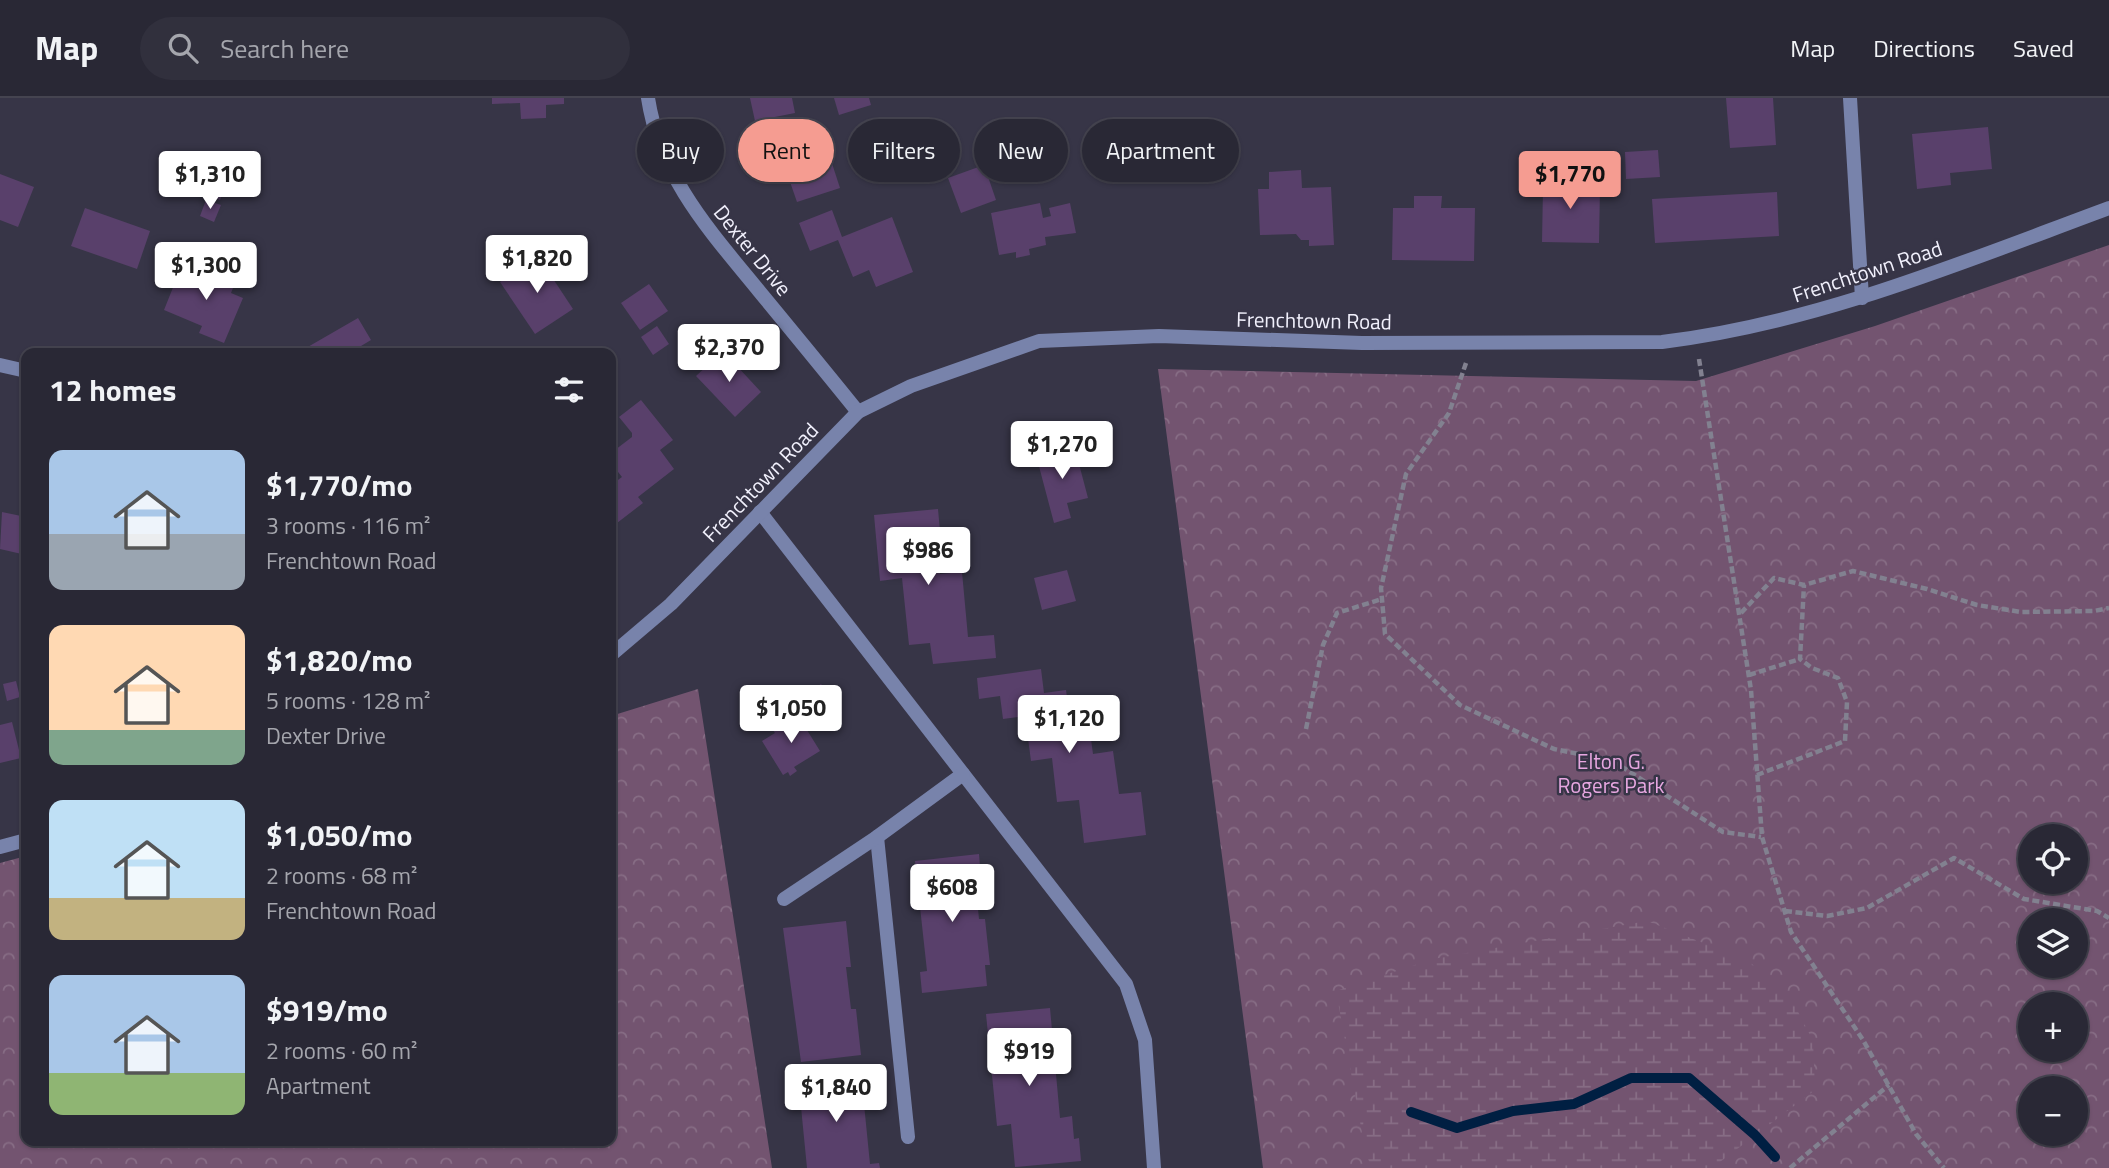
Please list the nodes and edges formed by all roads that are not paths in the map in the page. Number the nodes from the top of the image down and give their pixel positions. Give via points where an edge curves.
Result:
1 (648, 98) edge
2 (1850, 98) edge
3 (2109, 208) edge
4 (1862, 298) junction
5 (0, 365) edge
6 (21, 369) edge
7 (858, 412) junction
8 (760, 512) junction
9 (616, 651) edge
10 (963, 774) junction
11 (877, 837) junction
12 (21, 841) edge
13 (0, 847) edge
14 (784, 899) dead end
15 (908, 1136) dead end
16 (1154, 1168) edge

1 - 7 street, Dexter Drive via 669,171 694,211
2 - 4 street
3 - 4 street, Frenchtown Road
4 - 7 street, Frenchtown Road via 1770,323 1662,342 1362,343 1158,336 1039,341 911,386
5 - 6 street
7 - 8 street, Frenchtown Road
8 - 9 street, Frenchtown Road via 671,604
8 - 10 street
10 - 11 street
10 - 16 street via 1126,984 1145,1040
11 - 14 street
11 - 15 street
12 - 13 street

